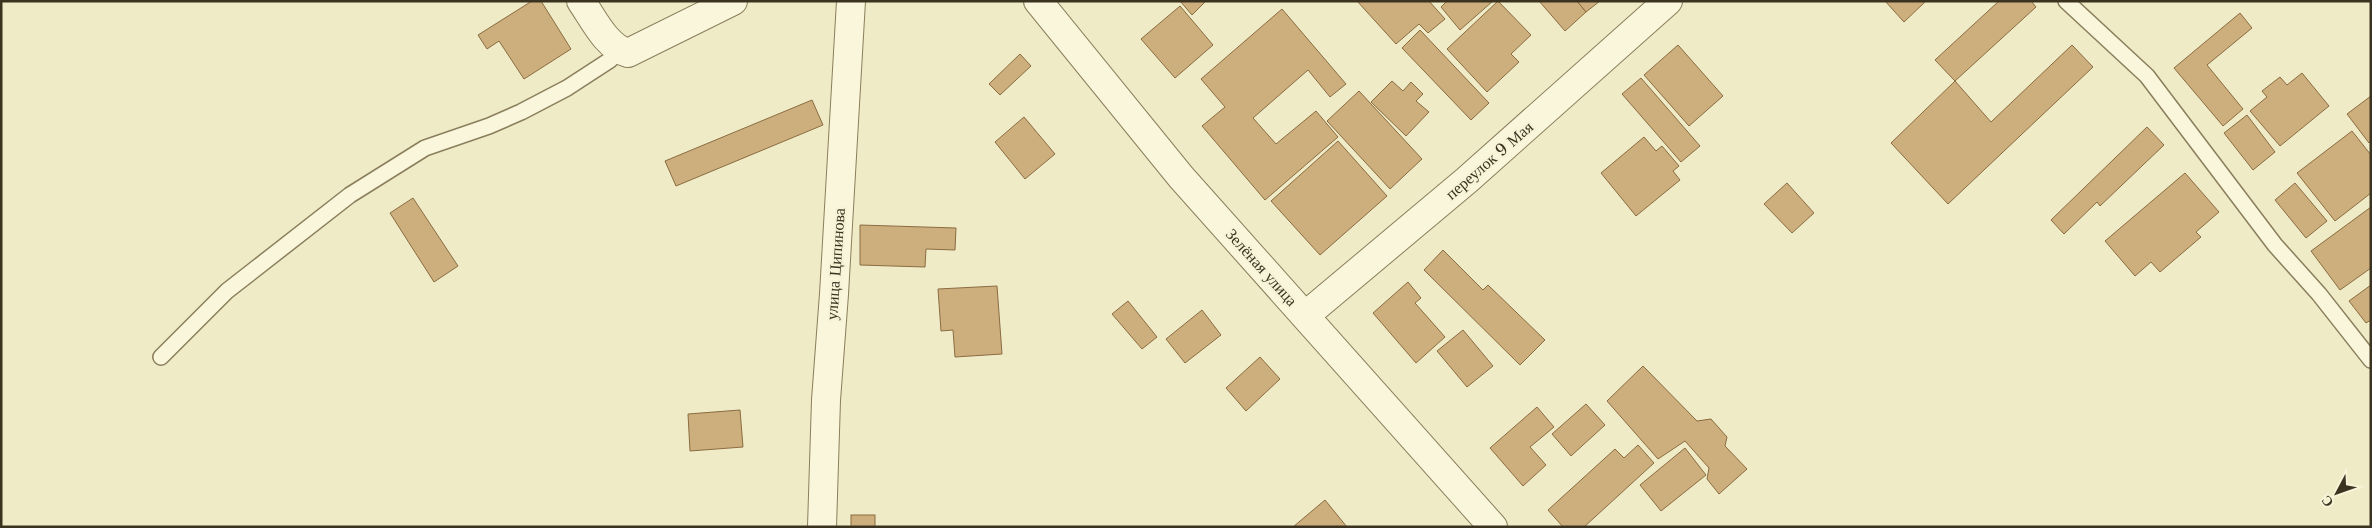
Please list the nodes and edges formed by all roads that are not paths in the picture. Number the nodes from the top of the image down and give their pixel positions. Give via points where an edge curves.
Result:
1 (581, 1) edge
2 (733, 1) edge
3 (851, 1) edge
4 (1038, 1) edge
5 (1668, 1) edge
6 (2066, 1) edge
7 (618, 50) junction
8 (1306, 315) junction
9 (161, 358) dead end
10 (2371, 360) edge
11 (822, 527) edge
12 (1493, 527) edge

1 - 7 street
2 - 7 street via 636,50 628,53
3 - 11 street, улица Ципинова via 826,400
4 - 8 street, Зелёная улица via 1181,178
5 - 8 street, переулок 9 Мая via 1467,180
6 - 10 lane via 2147,76 2275,245 2320,294
7 - 9 lane via 610,60 560,92 489,126 425,148 350,195 228,291
8 - 12 street, Зелёная улица

